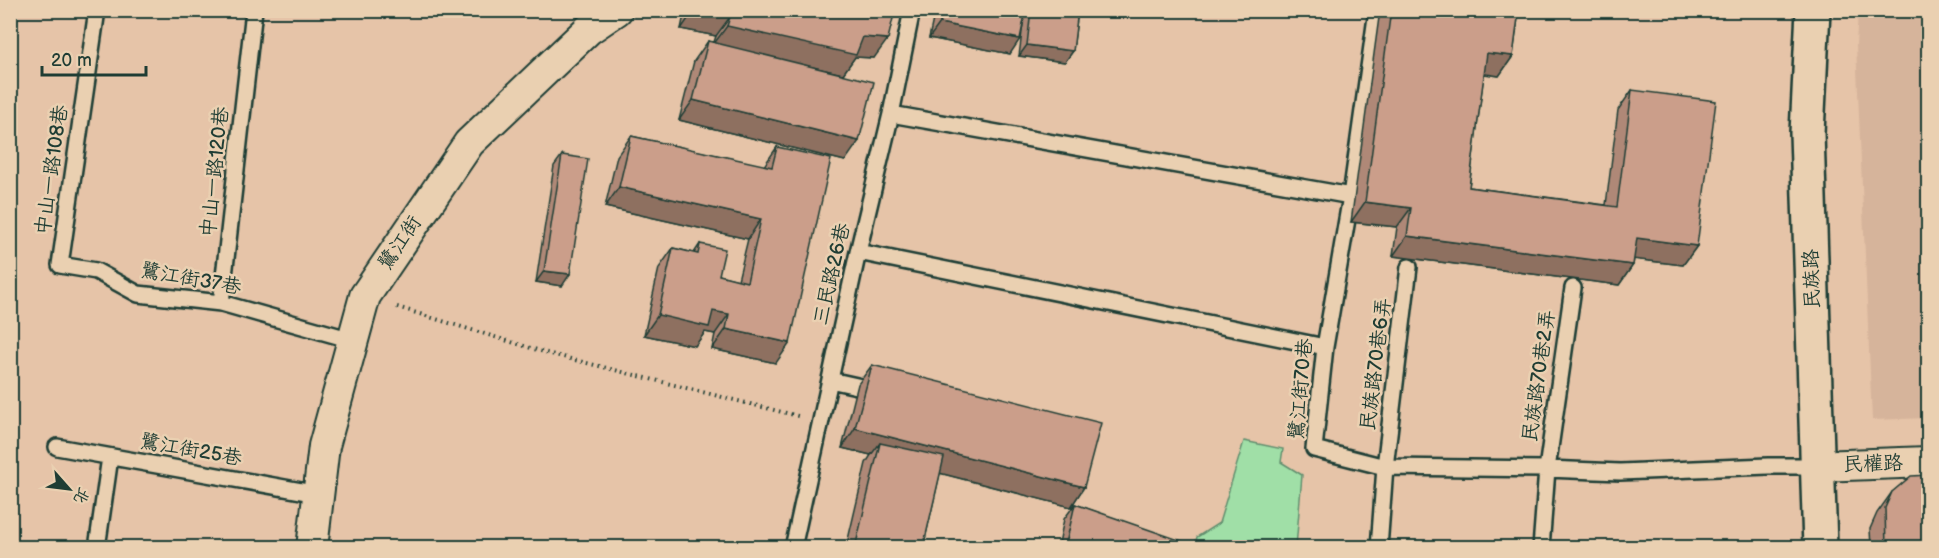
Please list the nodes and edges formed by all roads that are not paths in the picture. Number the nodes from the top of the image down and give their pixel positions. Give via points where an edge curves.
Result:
1 (97, 10) edge
2 (254, 10) edge
3 (912, 10) edge
4 (1377, 10) edge
5 (1813, 10) edge
6 (615, 11) edge
7 (891, 114) junction
8 (1351, 196) junction
9 (858, 252) junction
10 (60, 265) joint
11 (1410, 267) dead end
12 (1573, 288) dead end
13 (221, 303) junction
14 (352, 340) junction
15 (1324, 347) junction
16 (830, 380) junction
17 (886, 392) edge
18 (57, 447) dead end
19 (110, 457) junction
20 (1929, 462) edge
21 (1818, 466) junction
22 (1385, 467) junction
23 (1547, 469) junction
24 (318, 494) junction
25 (97, 548) edge
26 (312, 548) edge
27 (793, 548) edge
28 (1379, 548) edge
29 (1540, 548) edge
30 (1820, 548) edge

1 - 10 lane, 中山一路108巷
2 - 13 lane, 中山一路120巷
3 - 7 lane, 三民路26巷
4 - 8 lane, 鷺江街70巷
5 - 21 street, 民族路 via 1807,133
6 - 14 street, 鷺江街 via 589,29 469,143 365,297
7 - 8 lane
7 - 9 lane, 三民路26巷
8 - 15 lane, 鷺江街70巷
9 - 15 lane
9 - 16 lane, 三民路26巷
10 - 13 lane, 鷺江街37巷 via 96,271 138,294
11 - 22 lane, 民族路70巷6弄
12 - 23 lane, 民族路70巷2弄
13 - 14 lane, 鷺江街37巷
14 - 24 street, 鷺江街 via 324,446
15 - 22 lane, 鷺江街70巷 via 1314,449
16 - 17 lane
16 - 27 lane, 三民路26巷
18 - 19 lane, 鷺江街25巷
19 - 24 lane, 鷺江街25巷
19 - 25 lane
20 - 21 street, 民權路
21 - 23 lane, 鷺江街70巷 via 1620,472
21 - 30 street, 民族路
22 - 23 lane, 鷺江街70巷
22 - 28 lane, 民族路70巷6弄
23 - 29 lane, 民族路70巷2弄
24 - 26 street, 鷺江街

